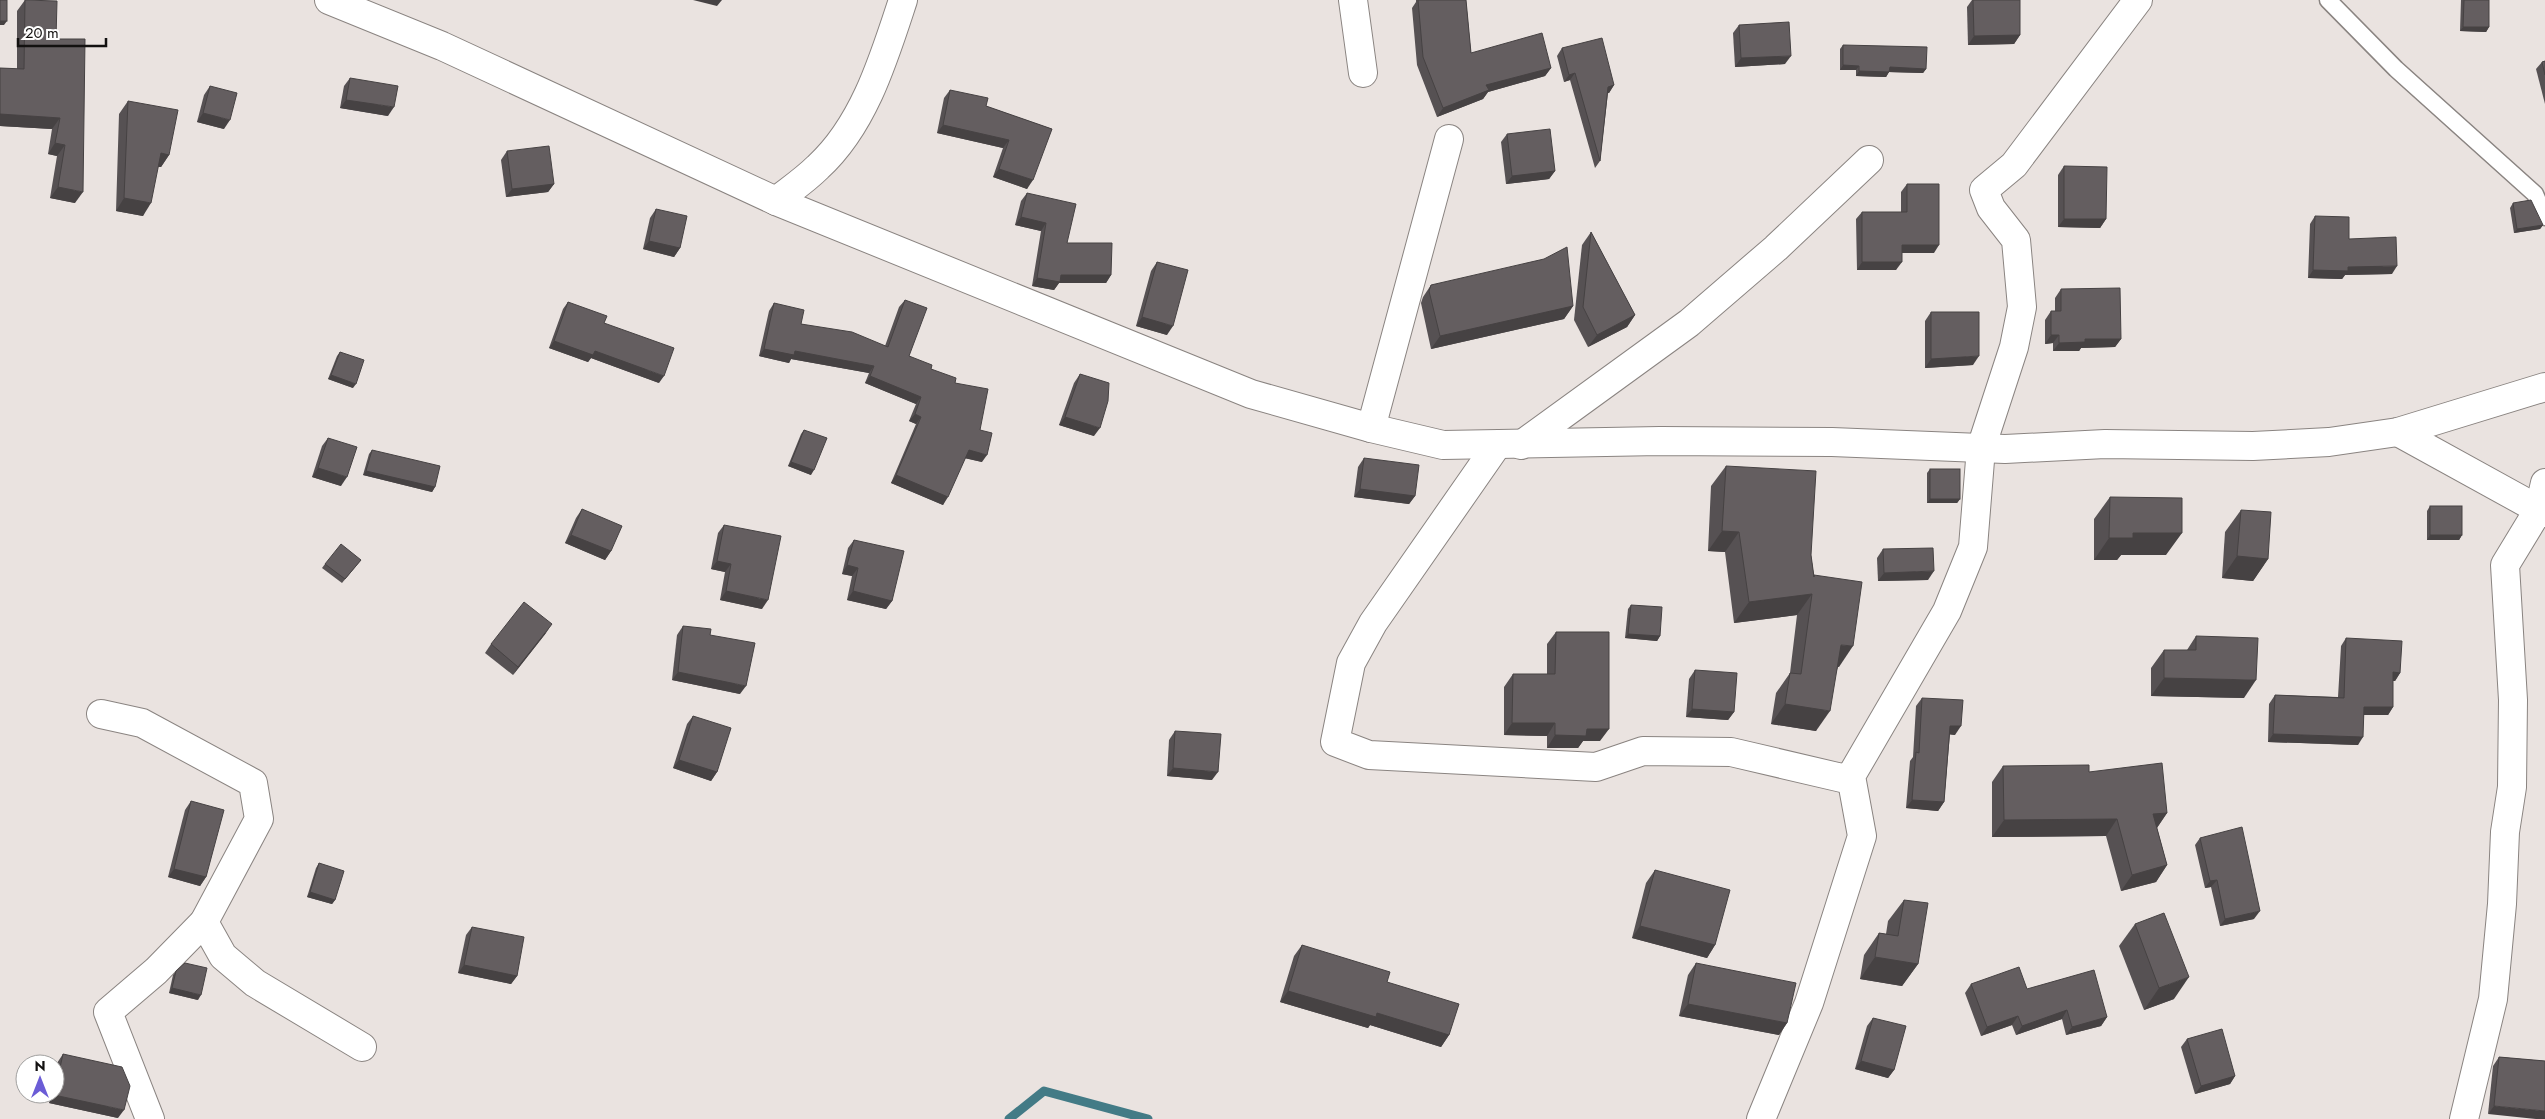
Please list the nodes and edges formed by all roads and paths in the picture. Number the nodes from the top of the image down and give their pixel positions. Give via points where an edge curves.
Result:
1 (328, 0) edge
2 (903, 0) edge
3 (1353, 0) edge
4 (2138, 0) edge
5 (2328, 0) edge
6 (1363, 73) dead end
7 (1449, 139) dead end
8 (1870, 160) dead end
9 (776, 201) junction
10 (2545, 217) edge
11 (2545, 387) edge
12 (1371, 428) junction
13 (2398, 432) junction
14 (1509, 445) junction
15 (1980, 448) junction
16 (2545, 482) edge
17 (2542, 511) edge
18 (101, 714) dead end
19 (1851, 776) junction
20 (204, 922) junction
21 (362, 1047) dead end
22 (150, 1119) edge
23 (1761, 1119) edge
24 (2464, 1119) edge

1 - 9 street via 442,46
2 - 9 street via 882,63 850,130 819,167
3 - 6 street
4 - 15 street via 2014,165 1984,190 1991,208 2016,240 2022,306 2014,347
5 - 10 lane via 2396,69 2535,194
7 - 12 street
8 - 14 street via 1689,323
9 - 12 street via 1252,394
11 - 13 street
12 - 14 street via 1443,445
13 - 15 street via 2329,442 2253,446 2105,444
13 - 17 street
14 - 15 street via 1660,441 1832,442
14 - 19 street via 1373,623 1351,663 1335,742 1369,755 1596,767 1643,751 1731,752 1842,778
15 - 19 street via 1974,547 1947,611
16 - 17 street
17 - 24 street via 2505,564 2513,700 2512,787 2505,832 2493,999
18 - 20 street via 142,723 253,783 259,819
19 - 23 street via 1862,836 1809,1003
20 - 21 street via 223,956 255,983
20 - 22 street via 156,971 108,1012

